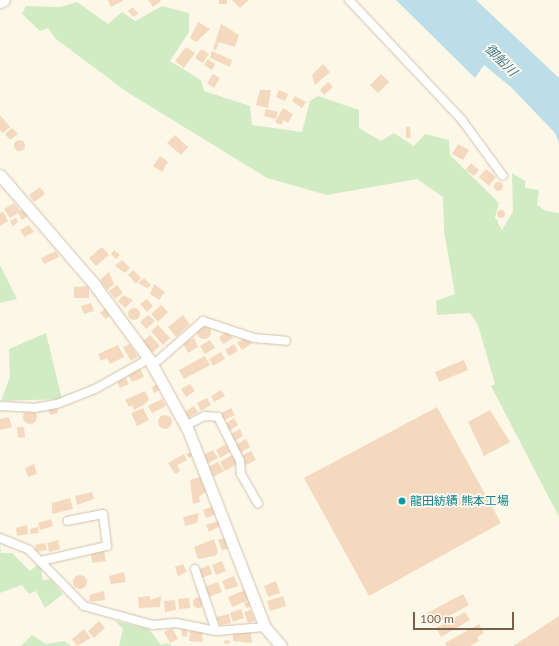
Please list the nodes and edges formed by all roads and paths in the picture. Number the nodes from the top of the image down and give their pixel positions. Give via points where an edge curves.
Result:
1 (4, 0) edge
2 (349, 0) edge
3 (0, 2) edge
4 (0, 175) edge
5 (503, 176) dead end
6 (286, 341) dead end
7 (151, 362) junction
8 (0, 406) edge
9 (185, 426) junction
10 (258, 503) dead end
11 (68, 521) dead end
12 (0, 538) edge
13 (41, 561) junction
14 (195, 569) dead end
15 (265, 627) junction
16 (216, 631) junction
17 (281, 646) edge

1 - 3 street
2 - 5 street via 462,120
4 - 7 street via 94,284
6 - 7 street via 254,338 203,321
7 - 8 street via 57,404 34,408
7 - 9 street
9 - 10 street via 205,416 218,417 240,461 241,474
9 - 15 street
11 - 13 street via 103,514 107,546
12 - 13 street via 29,550
13 - 16 street via 84,606 152,625 176,623
14 - 16 street
15 - 16 street
15 - 17 street

